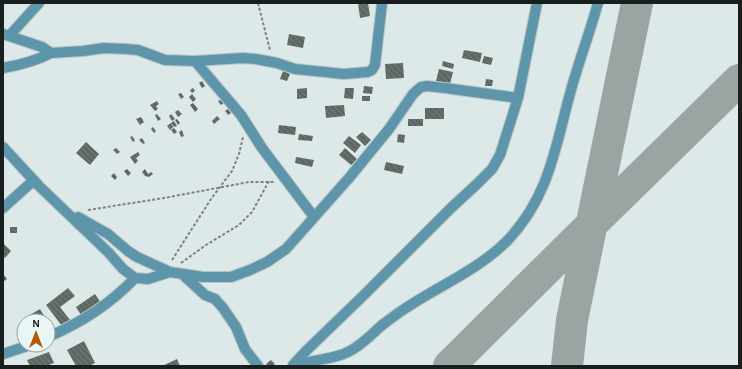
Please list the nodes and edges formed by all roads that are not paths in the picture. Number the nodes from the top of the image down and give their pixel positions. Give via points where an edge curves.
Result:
1 (39, 3) edge
2 (382, 3) edge
3 (537, 3) edge
4 (598, 3) edge
5 (6, 34) edge
6 (51, 52) junction
7 (195, 61) junction
8 (3, 68) edge
9 (518, 98) junction
10 (3, 147) edge
11 (34, 180) junction
12 (3, 208) edge
13 (69, 213) junction
14 (314, 217) junction
15 (168, 271) junction
16 (182, 274) junction
17 (135, 278) junction
18 (56, 333) edge
19 (16, 350) edge
20 (3, 354) edge
21 (258, 366) edge
22 (292, 366) edge
23 (296, 366) edge

1 - 5 street
2 - 7 street via 375,65 368,72 318,72 295,69 266,60 243,58
3 - 9 street
4 - 23 street via 549,175 532,209 519,227 482,262 392,317 360,345 337,356
5 - 6 street
6 - 7 street via 126,49 138,50 165,60
6 - 8 street via 41,58
7 - 14 street via 241,115 262,148
9 - 14 street via 420,87 390,129
9 - 22 street via 500,155 492,169
10 - 11 street
11 - 12 street
11 - 13 street
13 - 15 street via 108,234 137,257
13 - 17 street via 123,269
14 - 16 street via 286,249 250,270 231,277
15 - 16 street
15 - 17 street via 148,279
16 - 21 street via 223,308 236,327 245,349
17 - 18 street via 115,298 93,314
19 - 20 street

